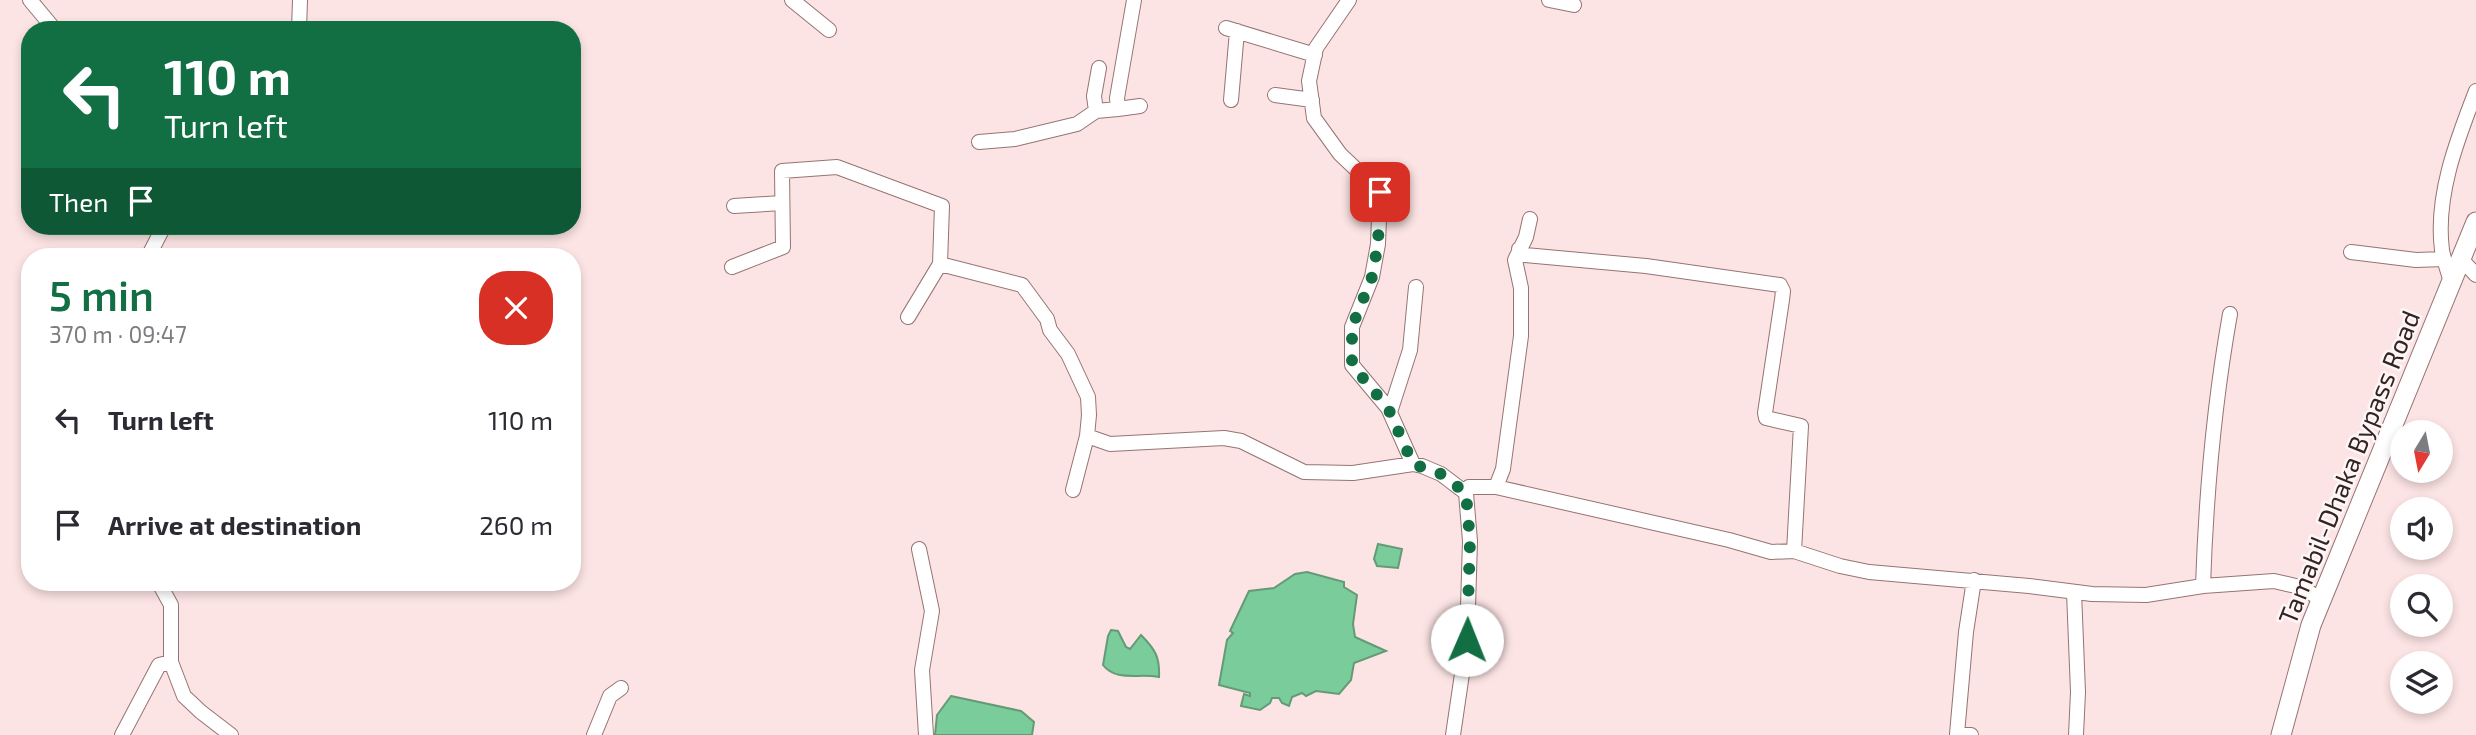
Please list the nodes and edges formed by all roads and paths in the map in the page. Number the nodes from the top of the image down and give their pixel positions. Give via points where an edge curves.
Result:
1 (30, 0) edge
2 (300, 0) edge
3 (792, 0) edge
4 (1134, 0) edge
5 (1349, 0) edge
6 (1549, 0) edge
7 (1574, 5) dead end
8 (48, 21) edge
9 (299, 21) edge
10 (829, 30) dead end
11 (1315, 55) junction
12 (1099, 68) dead end
13 (2476, 91) edge
14 (1275, 95) dead end
15 (1231, 100) dead end
16 (1312, 100) junction
17 (1140, 106) dead end
18 (1118, 109) junction
19 (1096, 111) junction
20 (979, 142) dead end
21 (782, 203) junction
22 (734, 206) dead end
23 (1530, 219) dead end
24 (2476, 222) edge
25 (1518, 249) junction
26 (2351, 252) dead end
27 (2452, 259) junction
28 (940, 264) junction
29 (732, 267) dead end
30 (2476, 275) edge
31 (1416, 288) dead end
32 (2230, 314) dead end
33 (908, 317) dead end
34 (1390, 412) junction
35 (1087, 436) junction
36 (1413, 464) junction
37 (1496, 487) junction
38 (1073, 490) dead end
39 (1466, 493) junction
40 (919, 549) dead end
41 (1794, 551) junction
42 (1974, 580) junction
43 (2203, 586) junction
44 (163, 591) edge
45 (2074, 592) junction
46 (2321, 599) junction
47 (171, 662) junction
48 (621, 688) dead end
49 (122, 735) edge
50 (231, 735) edge
51 (594, 735) edge
52 (926, 735) edge
53 (1453, 735) edge
54 (1971, 735) edge
55 (2076, 735) edge
56 (2281, 735) edge

1 - 8 street
2 - 9 street
3 - 10 street
4 - 18 street via 1116,98
5 - 11 street
6 - 7 street
11 - 15 street via 1231,29
11 - 16 street via 1309,81
12 - 19 street
13 - 27 street via 2447,173 2441,232
14 - 16 street
16 - 34 street via 1314,118 1339,153 1380,192 1378,244 1372,277 1352,327 1352,365
17 - 18 street
18 - 19 street
19 - 20 street via 1077,124 1016,139
21 - 22 street
21 - 28 street via 782,171 837,167 942,206
21 - 29 street via 783,247
23 - 25 street
24 - 27 highway, Tamabil-Dhaka Bypass Road
25 - 37 street via 1521,336 1503,469
25 - 41 street via 1525,255 1780,285 1782,300 1765,413 1771,420 1801,426
26 - 27 street
27 - 30 street
27 - 46 highway, Tamabil-Dhaka Bypass Road via 2451,282
28 - 33 street
28 - 35 street via 1022,285 1047,318 1088,397
31 - 34 street via 1410,350
32 - 43 street via 2219,374
34 - 36 street
35 - 36 street via 1110,444 1224,438 1314,473 1353,473
35 - 38 street
36 - 39 street via 1441,474
37 - 39 street via 1469,487
37 - 41 street via 1771,552
39 - 53 street via 1470,541 1467,640
40 - 52 street via 932,611 922,670
41 - 42 street via 1869,572
42 - 45 street
42 - 54 street via 1957,734
43 - 45 street via 2146,595
43 - 46 street via 2274,581 2300,587
44 - 47 street via 171,605
45 - 55 street
46 - 56 highway, Tamabil-Dhaka Bypass Road
47 - 49 street via 159,664
47 - 50 street via 184,696
48 - 51 street via 610,696

